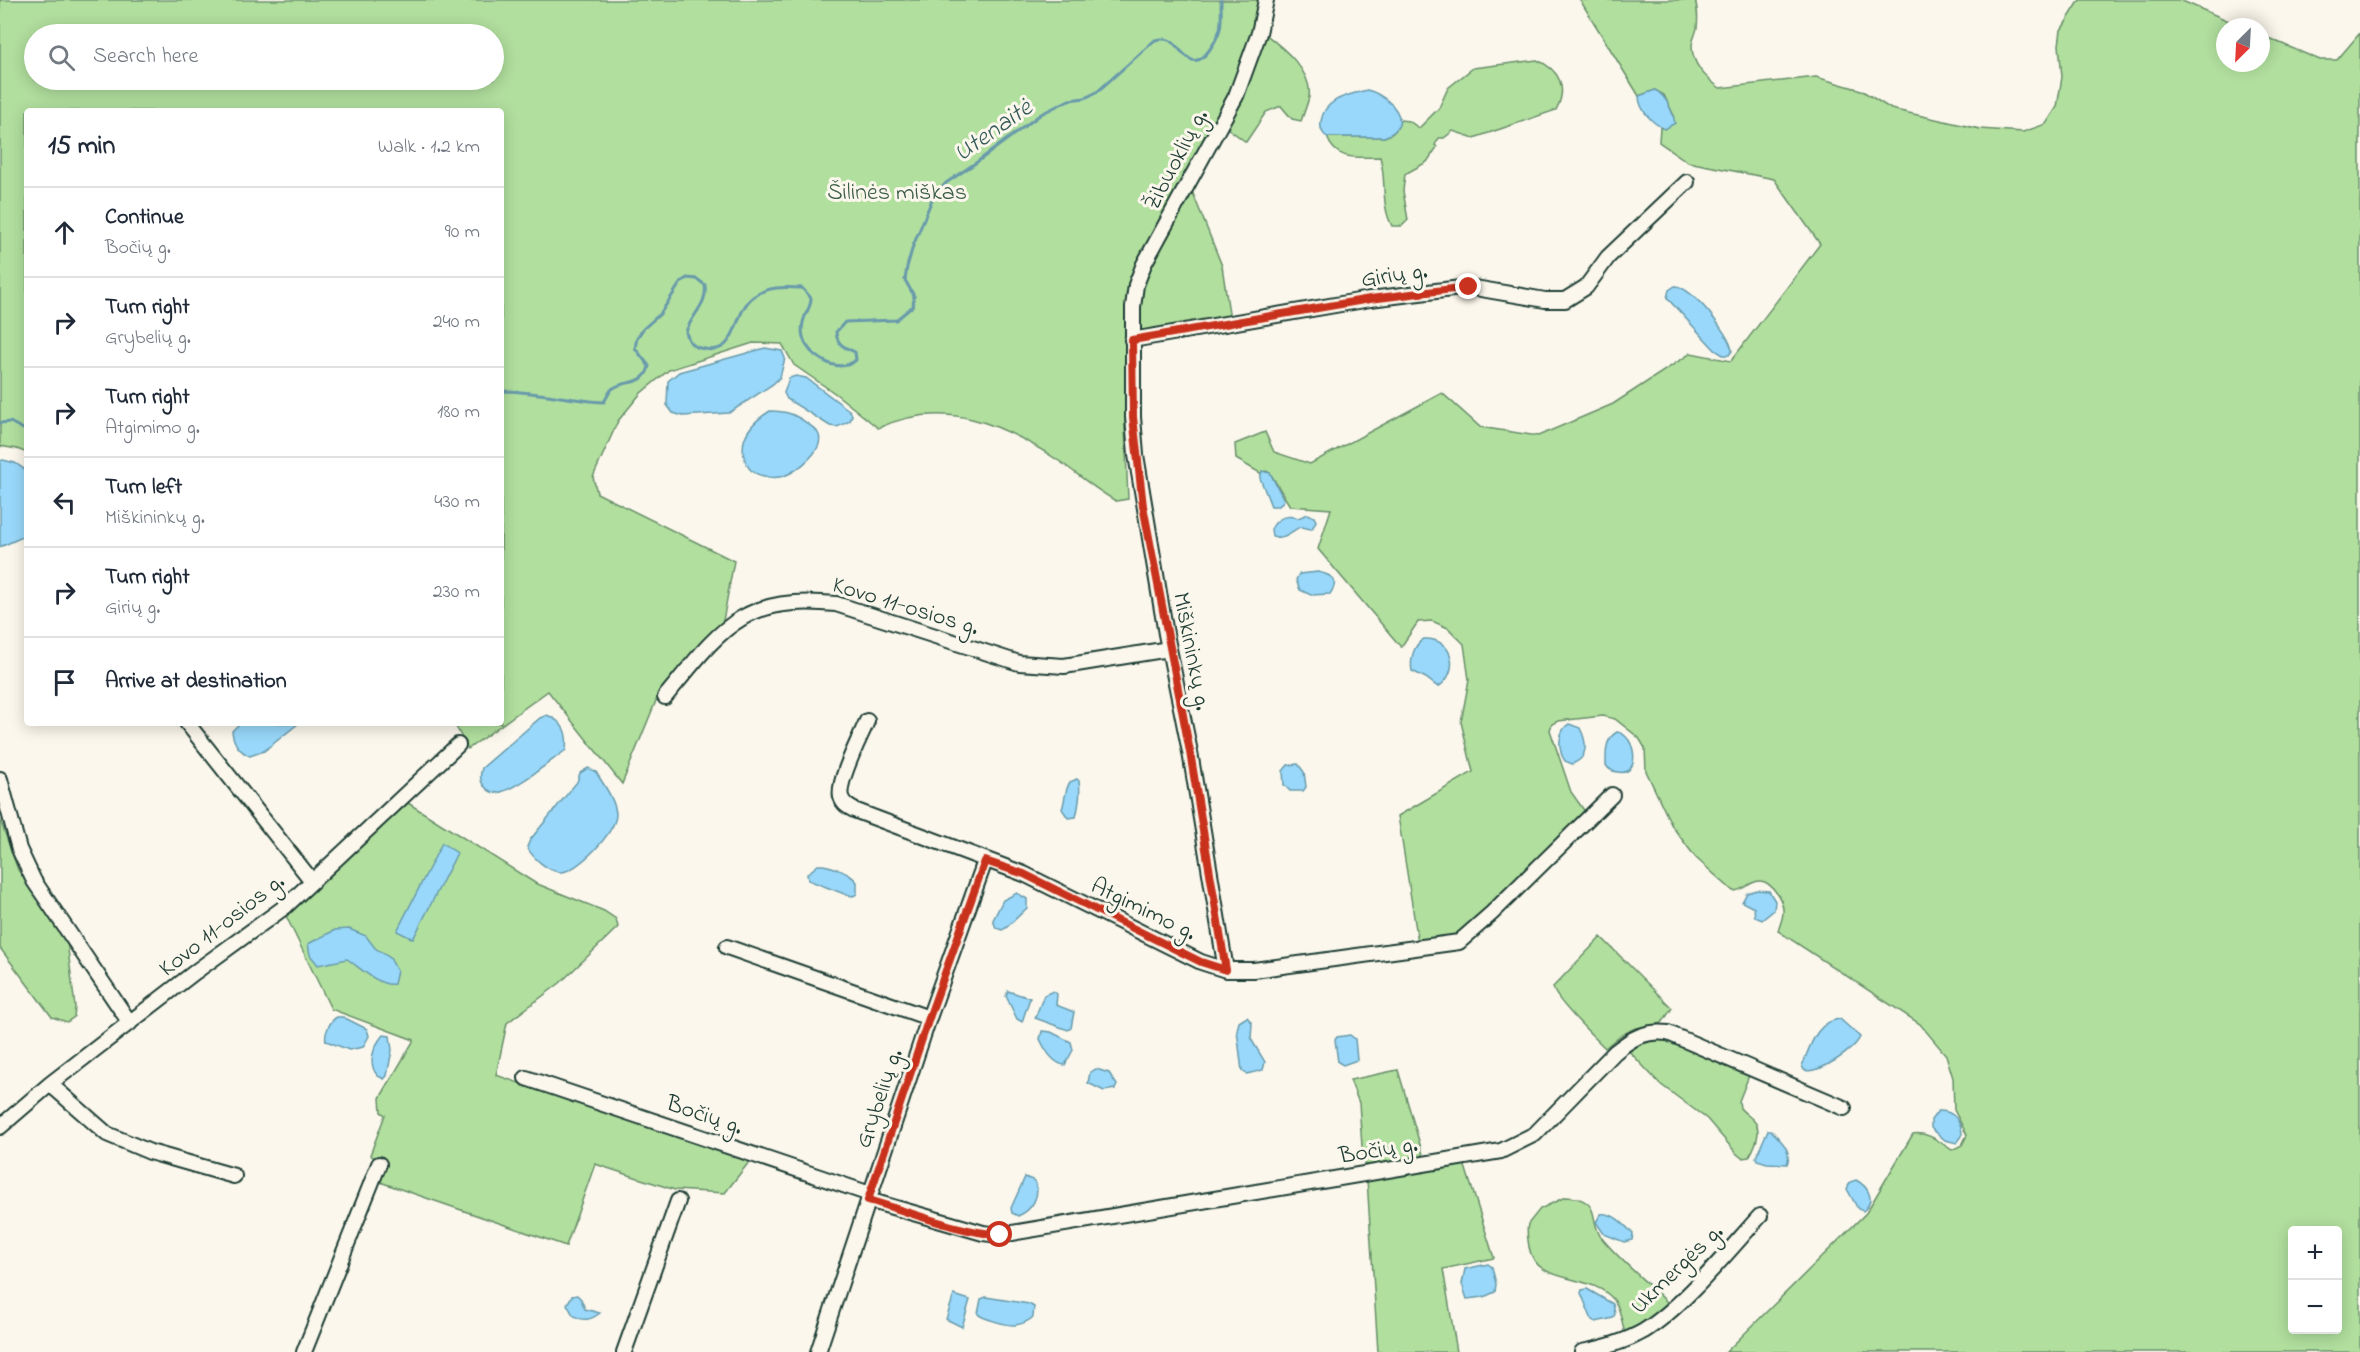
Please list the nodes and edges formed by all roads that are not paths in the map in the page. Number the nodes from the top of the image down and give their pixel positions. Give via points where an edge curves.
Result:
1 (1266, 0) edge
2 (1687, 182) dead end
3 (1132, 340) junction
4 (1169, 649) junction
5 (665, 697) dead end
6 (867, 722) dead end
7 (189, 726) edge
8 (458, 745) dead end
9 (0, 779) edge
10 (1612, 795) dead end
11 (985, 861) junction
12 (312, 881) junction
13 (726, 947) dead end
14 (1226, 970) junction
15 (929, 1018) junction
16 (130, 1023) junction
17 (526, 1078) dead end
18 (50, 1084) junction
19 (1844, 1108) dead end
20 (0, 1127) edge
21 (379, 1164) dead end
22 (234, 1176) dead end
23 (869, 1197) junction
24 (678, 1201) dead end
25 (1760, 1216) dead end
26 (304, 1352) edge
27 (624, 1352) edge
28 (818, 1352) edge
29 (1582, 1352) edge

1 - 3 street, Žibuoklių g. via 1259,33 1236,96 1136,285
2 - 3 street, Girių g. via 1608,257 1586,287 1565,300 1469,287 1370,299
3 - 4 street, Miškininkų g. via 1136,456
4 - 5 street, Kovo 11-osios g. via 1064,666 1019,663 836,604 814,601 759,608 723,629
4 - 14 street, Miškininkų g.
6 - 11 street, Atgimimo g. via 841,784 846,805
7 - 12 street
8 - 12 street, Kovo 11-osios g.
9 - 16 street via 25,864 34,881
10 - 14 street, Atgimimo g. via 1459,942 1254,970
11 - 14 street, Atgimimo g. via 1024,874 1201,962
11 - 15 street, Grybelių g.
12 - 16 street, Kovo 11-osios g. via 286,906
13 - 15 street
15 - 23 street, Grybelių g.
16 - 18 street, Kovo 11-osios g.
17 - 23 street, Bočių g.
18 - 20 street, Kovo 11-osios g.
18 - 22 street via 107,1134 150,1152
19 - 23 street, Bočių g. via 1668,1033 1646,1033 1615,1052 1535,1134 1501,1151 1000,1235 975,1231
21 - 26 street
23 - 28 street, Grybelių g.
24 - 27 street
25 - 29 street, Ukmergės g. via 1658,1322 1628,1339

